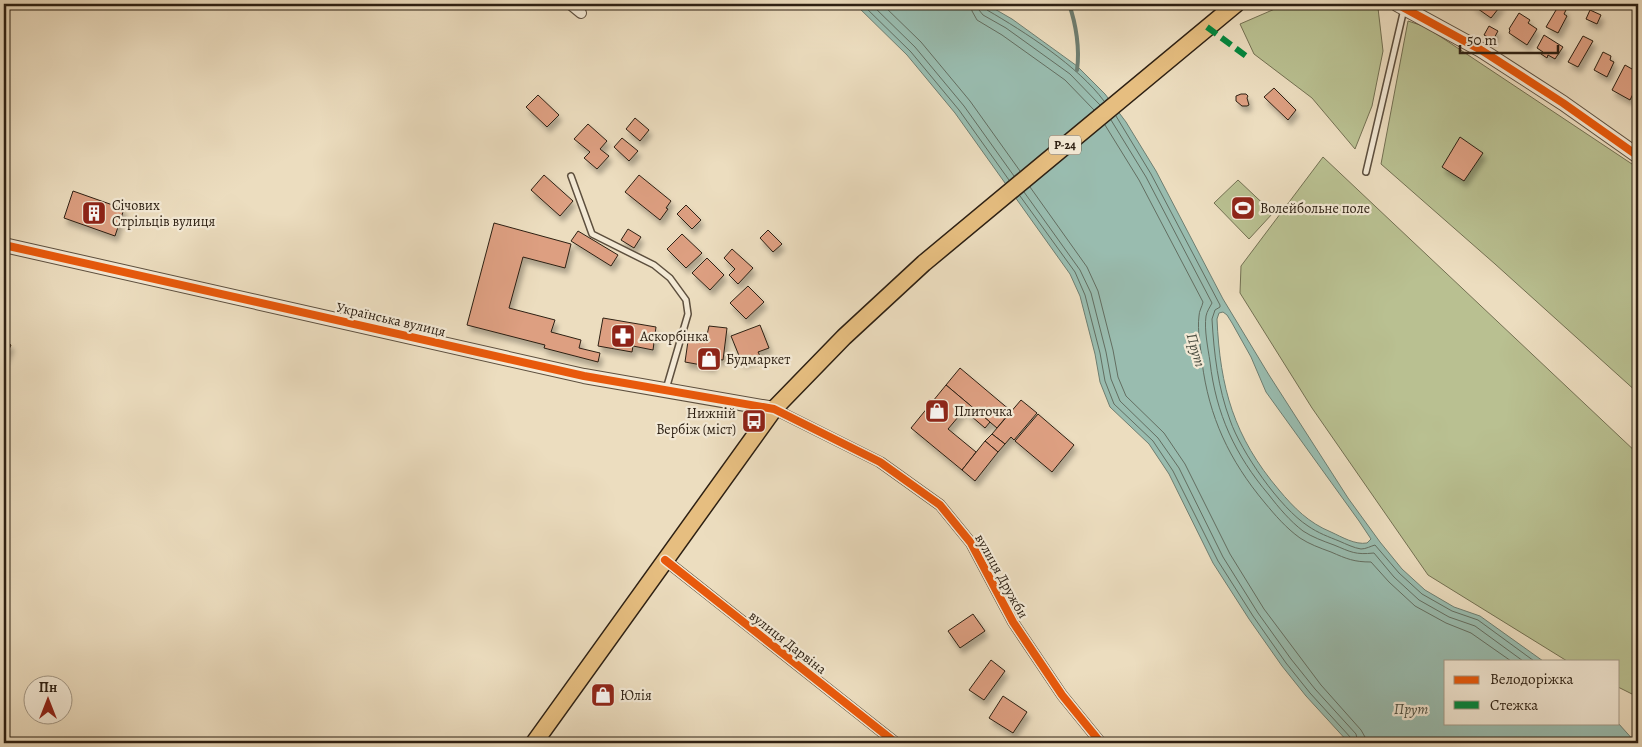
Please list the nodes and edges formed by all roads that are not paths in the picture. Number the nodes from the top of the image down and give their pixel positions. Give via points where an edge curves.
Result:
1 (570, 4) edge
2 (1236, 4) edge
3 (1401, 6) edge
4 (581, 13) dead end
5 (1638, 156) edge
6 (1366, 172) dead end
7 (571, 176) dead end
8 (4, 245) edge
9 (666, 390) junction
10 (774, 409) junction
11 (665, 560) junction
12 (534, 743) edge
13 (896, 743) edge
14 (1101, 743) edge

1 - 4 street
2 - 10 main road, Р-24 via 924,263 844,337
3 - 5 street via 1481,50
3 - 6 lane
7 - 9 lane via 592,234 654,265 670,278 686,300 688,314
8 - 9 street, Українська вулиця via 584,376
9 - 10 street, Українська вулиця
10 - 11 main road, Р-24
10 - 14 street, вулиця Дружби via 880,462 940,505 971,543 1013,622 1056,687
11 - 12 main road, Р-24
11 - 13 street, вулиця Дарвіна

